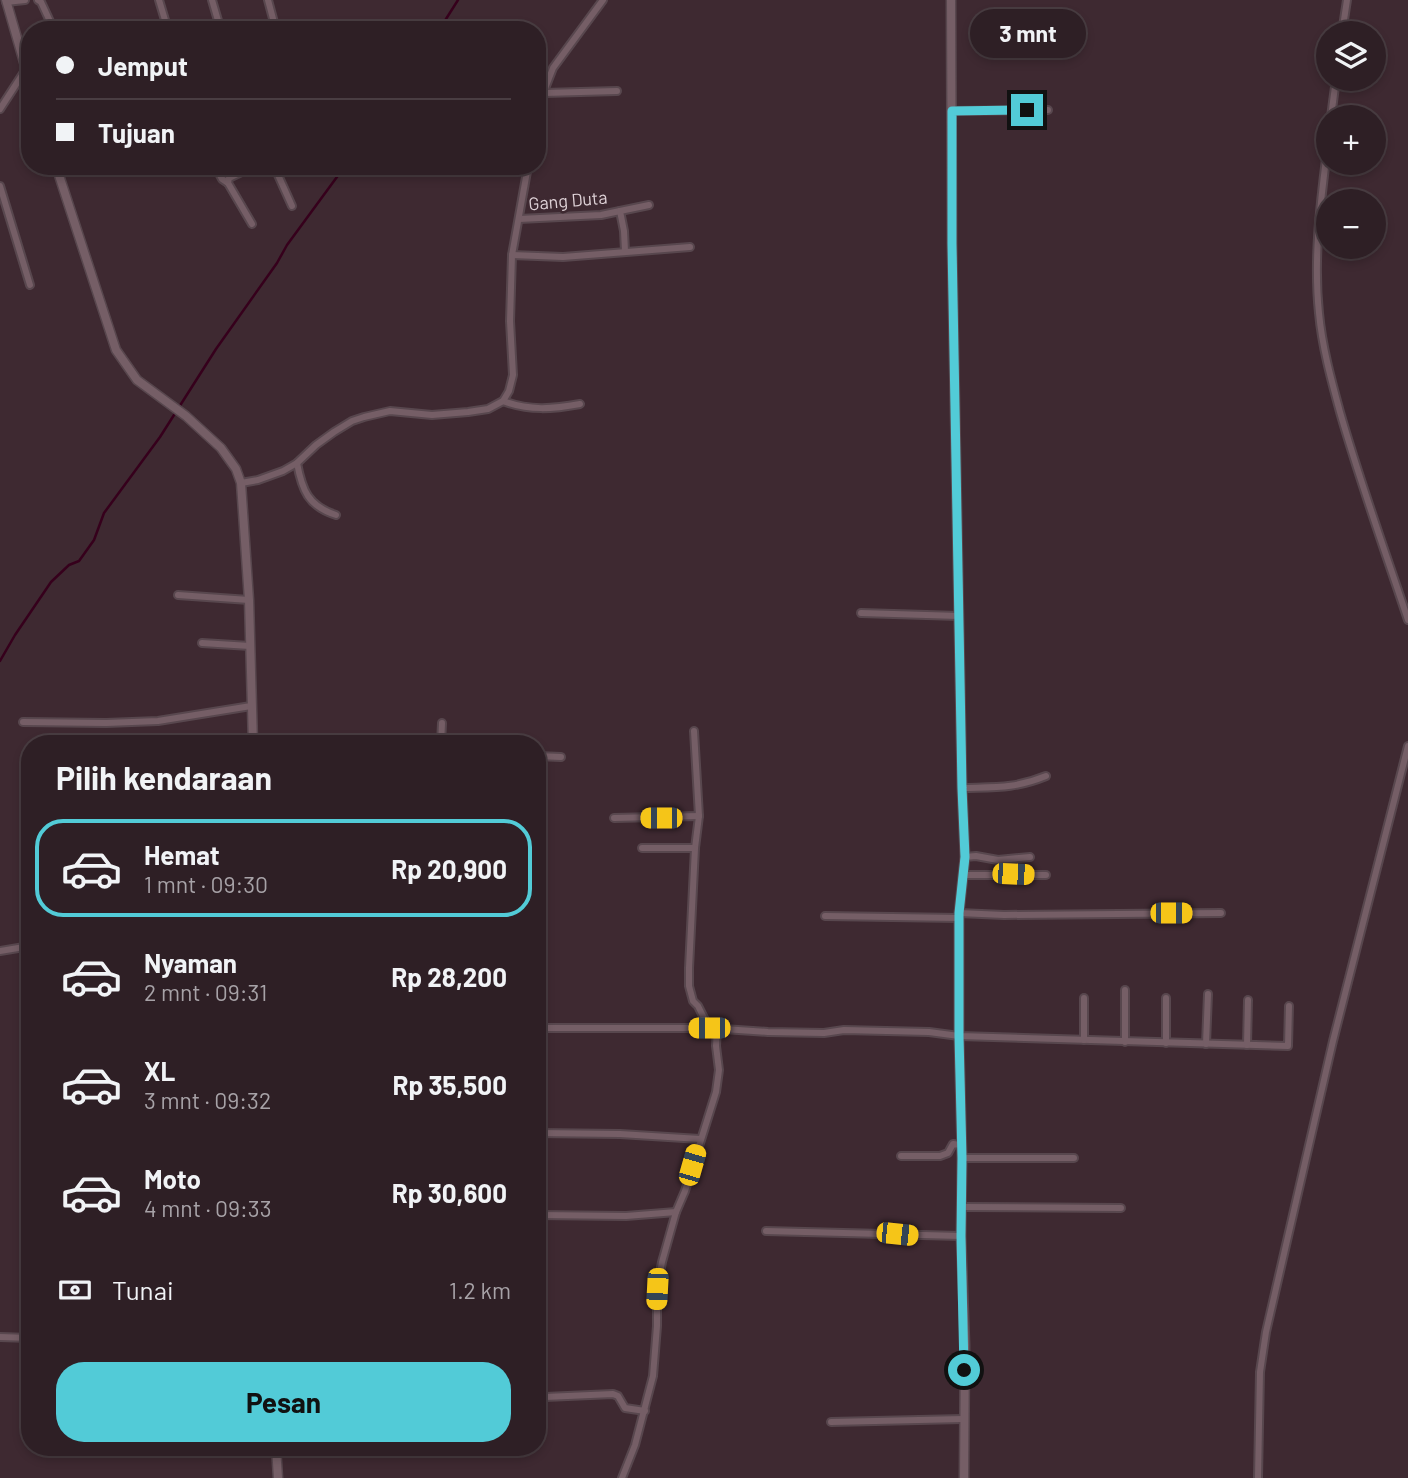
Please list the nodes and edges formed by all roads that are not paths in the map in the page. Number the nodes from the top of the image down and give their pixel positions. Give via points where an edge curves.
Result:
1 (25, 0) edge
2 (38, 0) edge
3 (159, 0) edge
4 (212, 0) edge
5 (268, 0) edge
6 (603, 0) edge
7 (951, 0) edge
8 (1347, 0) edge
9 (6, 1) edge
10 (50, 21) edge
11 (165, 21) edge
12 (218, 21) edge
13 (274, 21) edge
14 (1344, 21) edge
15 (21, 52) edge
16 (21, 77) edge
17 (546, 87) edge
18 (617, 91) dead end
19 (546, 93) edge
20 (0, 109) edge
21 (1048, 110) dead end
22 (952, 111) junction
23 (58, 175) edge
24 (220, 175) edge
25 (235, 175) edge
26 (278, 175) edge
27 (526, 175) edge
28 (1324, 175) edge
29 (228, 183) junction
30 (0, 186) edge
31 (649, 205) dead end
32 (292, 206) dead end
33 (620, 211) junction
34 (519, 219) junction
35 (252, 224) dead end
36 (690, 247) dead end
37 (625, 251) junction
38 (512, 256) junction
39 (30, 285) dead end
40 (503, 401) junction
41 (580, 404) dead end
42 (297, 463) junction
43 (241, 483) junction
44 (336, 515) dead end
45 (178, 595) dead end
46 (249, 600) junction
47 (861, 613) dead end
48 (959, 616) junction
49 (1408, 620) edge
50 (202, 643) dead end
51 (250, 646) junction
52 (251, 706) junction
53 (23, 722) dead end
54 (442, 723) dead end
55 (694, 731) dead end
56 (253, 735) edge
57 (441, 735) edge
58 (1408, 746) edge
59 (546, 756) edge
60 (561, 757) dead end
61 (1046, 776) dead end
62 (962, 788) junction
63 (699, 816) junction
64 (614, 818) dead end
65 (642, 848) dead end
66 (695, 848) junction
67 (965, 857) junction
68 (1030, 857) dead end
69 (963, 875) junction
70 (1045, 875) dead end
71 (1221, 913) dead end
72 (959, 915) junction
73 (825, 916) dead end
74 (21, 948) edge
75 (0, 951) edge
76 (1125, 990) dead end
77 (1208, 994) dead end
78 (1084, 998) dead end
79 (1166, 998) dead end
80 (1248, 1000) dead end
81 (1289, 1006) dead end
82 (546, 1028) edge
83 (709, 1028) junction
84 (718, 1028) junction
85 (959, 1036) junction
86 (1084, 1040) junction
87 (1125, 1042) junction
88 (1166, 1043) junction
89 (1206, 1044) junction
90 (1247, 1045) junction
91 (546, 1133) edge
92 (700, 1139) junction
93 (961, 1145) junction
94 (901, 1156) dead end
95 (962, 1158) junction
96 (1074, 1158) dead end
97 (962, 1208) junction
98 (1121, 1208) dead end
99 (676, 1212) junction
100 (546, 1215) edge
101 (766, 1231) dead end
102 (961, 1236) junction
103 (0, 1337) edge
104 (21, 1338) edge
105 (546, 1397) edge
106 (645, 1411) junction
107 (963, 1419) junction
108 (831, 1422) dead end
109 (277, 1456) edge
110 (278, 1478) edge
111 (622, 1478) edge
112 (964, 1478) edge
113 (1258, 1478) edge

1 - 9 street
2 - 10 street
3 - 11 street
4 - 12 street
5 - 13 street
6 - 17 street via 553,68
7 - 22 street
8 - 14 street
9 - 15 street
16 - 20 street
18 - 19 street
21 - 22 street
22 - 48 street
23 - 43 street via 116,350 137,380 221,449
24 - 29 street
25 - 29 street
26 - 32 street
27 - 34 street
28 - 49 street via 1317,267 1329,371
29 - 35 street
30 - 39 street
31 - 33 street, Gang Duta
33 - 34 street, Gang Duta
33 - 37 street
34 - 38 street
36 - 37 street
37 - 38 street
38 - 40 street via 513,375
40 - 41 street via 542,409
40 - 42 street via 468,412 390,411 364,416 334,432
42 - 43 street via 275,475
42 - 44 street via 306,495
43 - 46 street
45 - 46 street
46 - 51 street
47 - 48 street
48 - 62 street
50 - 51 street
51 - 52 street
52 - 53 street via 158,722
52 - 56 street
54 - 57 street
55 - 63 street
58 - 113 street via 1266,1332 1260,1372
59 - 60 street
61 - 62 street via 1010,787
62 - 67 street
63 - 64 street
63 - 66 street
65 - 66 street
66 - 83 street via 689,986
67 - 68 street
67 - 69 street
69 - 70 street
69 - 72 street
71 - 72 street
72 - 73 street
72 - 85 street
74 - 75 street
76 - 87 street
77 - 89 street
78 - 86 street
79 - 88 street
80 - 90 street
81 - 90 street via 1289,1046
82 - 83 street
83 - 84 street
84 - 85 street
84 - 92 street via 716,1093
85 - 86 street
85 - 93 street
86 - 87 street
87 - 88 street
88 - 89 street
89 - 90 street
91 - 92 street
92 - 99 street
93 - 94 street via 953,1144 940,1156
93 - 95 street
95 - 96 street
95 - 97 street
97 - 98 street
97 - 102 street
99 - 100 street
99 - 106 street via 659,1277 653,1376
101 - 102 street
102 - 107 street
103 - 104 street
105 - 106 street via 613,1394 625,1408
106 - 111 street
107 - 108 street
107 - 112 street
109 - 110 street

